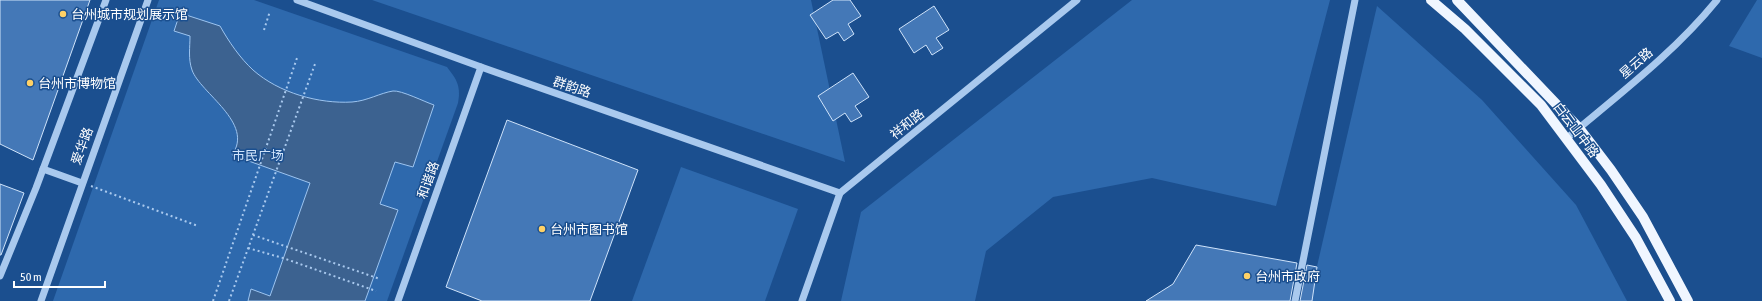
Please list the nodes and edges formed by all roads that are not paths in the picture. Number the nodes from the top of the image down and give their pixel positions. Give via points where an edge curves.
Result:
1 (106, 0) edge
2 (148, 0) edge
3 (297, 0) edge
4 (1077, 0) edge
5 (1355, 0) edge
6 (1431, 0) edge
7 (1457, 0) edge
8 (1717, 0) edge
9 (481, 67) junction
10 (1579, 128) junction
11 (1566, 138) junction
12 (43, 170) junction
13 (82, 183) junction
14 (840, 193) junction
15 (0, 276) edge
16 (41, 301) edge
17 (398, 301) edge
18 (802, 301) edge
19 (1295, 301) edge
20 (1670, 301) edge
21 (1688, 301) edge

1 - 12 street
2 - 13 street, 爱华路
3 - 9 street, 群韵路
4 - 14 street, 祥和路
5 - 19 street
6 - 11 main road, 白云山中路 via 1465,29 1541,105
7 - 10 main road, 白云山中路
8 - 10 street, 星云路 via 1660,59
9 - 14 street, 群韵路
9 - 17 street, 和谐路
10 - 11 street, 星云路
10 - 21 main road, 白云山中路 via 1642,217
11 - 20 main road, 白云山中路 via 1636,238
12 - 13 street
12 - 15 street
13 - 16 street, 爱华路
14 - 18 street

